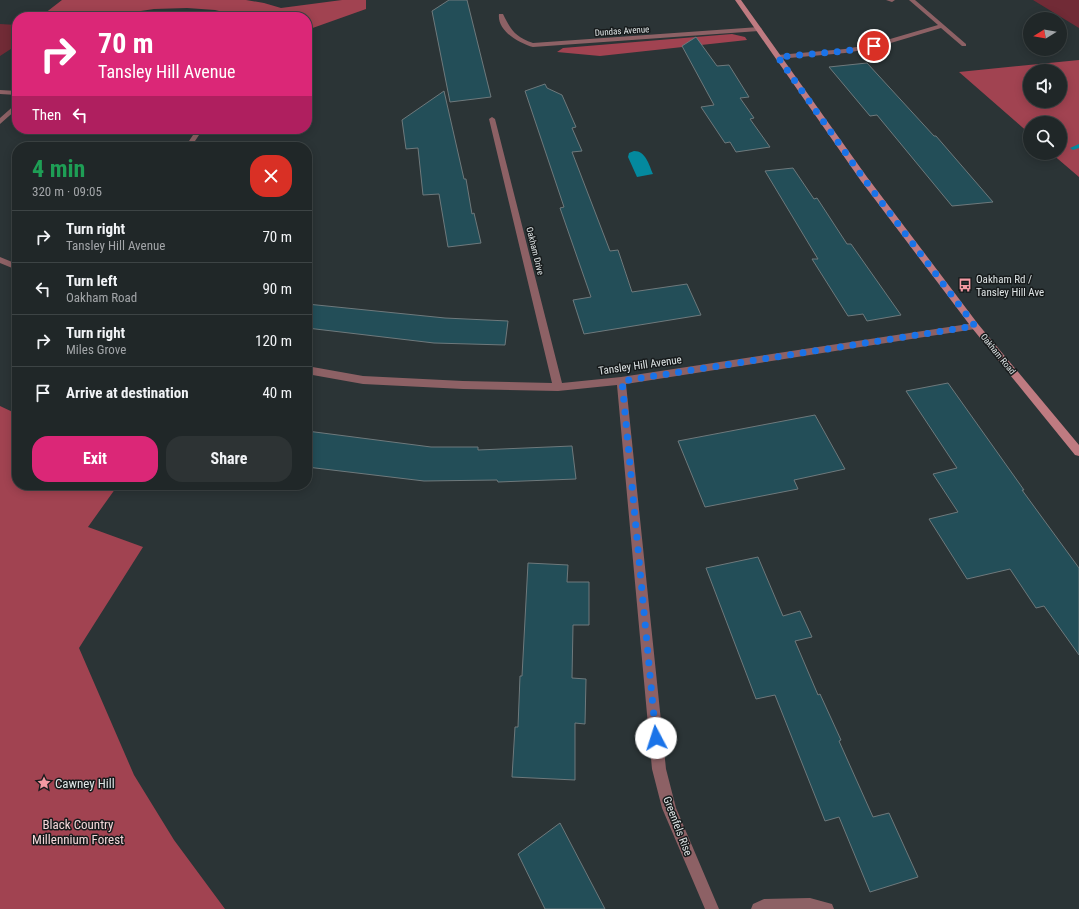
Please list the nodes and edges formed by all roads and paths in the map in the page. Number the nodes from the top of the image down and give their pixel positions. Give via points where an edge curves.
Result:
1 (738, 0) edge
2 (889, 0) edge
3 (892, 0) edge
4 (912, 0) edge
5 (501, 15) dead end
6 (941, 26) junction
7 (759, 30) junction
8 (964, 45) dead end
9 (778, 57) junction
10 (0, 92) edge
11 (12, 93) edge
12 (12, 110) edge
13 (492, 119) dead end
14 (0, 122) edge
15 (0, 260) edge
16 (12, 265) edge
17 (975, 326) junction
18 (312, 371) edge
19 (622, 381) junction
20 (558, 387) junction
21 (1079, 452) edge
22 (712, 909) edge
23 (758, 909) edge
24 (827, 909) edge

1 - 7 street, Oakham Road
2 - 3 street
4 - 6 street
5 - 7 street, Dundas Avenue via 511,36 533,45
6 - 8 street
6 - 9 street via 874,46
7 - 9 street, Oakham Road
9 - 17 street, Oakham Road via 864,179
10 - 11 street
12 - 14 street
13 - 20 street, Oakham Drive
15 - 16 street
17 - 19 street, Tansley Hill Avenue
17 - 21 street, Oakham Road
18 - 20 street, Tansley Hill Avenue via 363,380
19 - 20 street, Tansley Hill Avenue
19 - 22 street, Greenfels Rise via 659,769 669,808
23 - 24 street via 764,906 810,905

